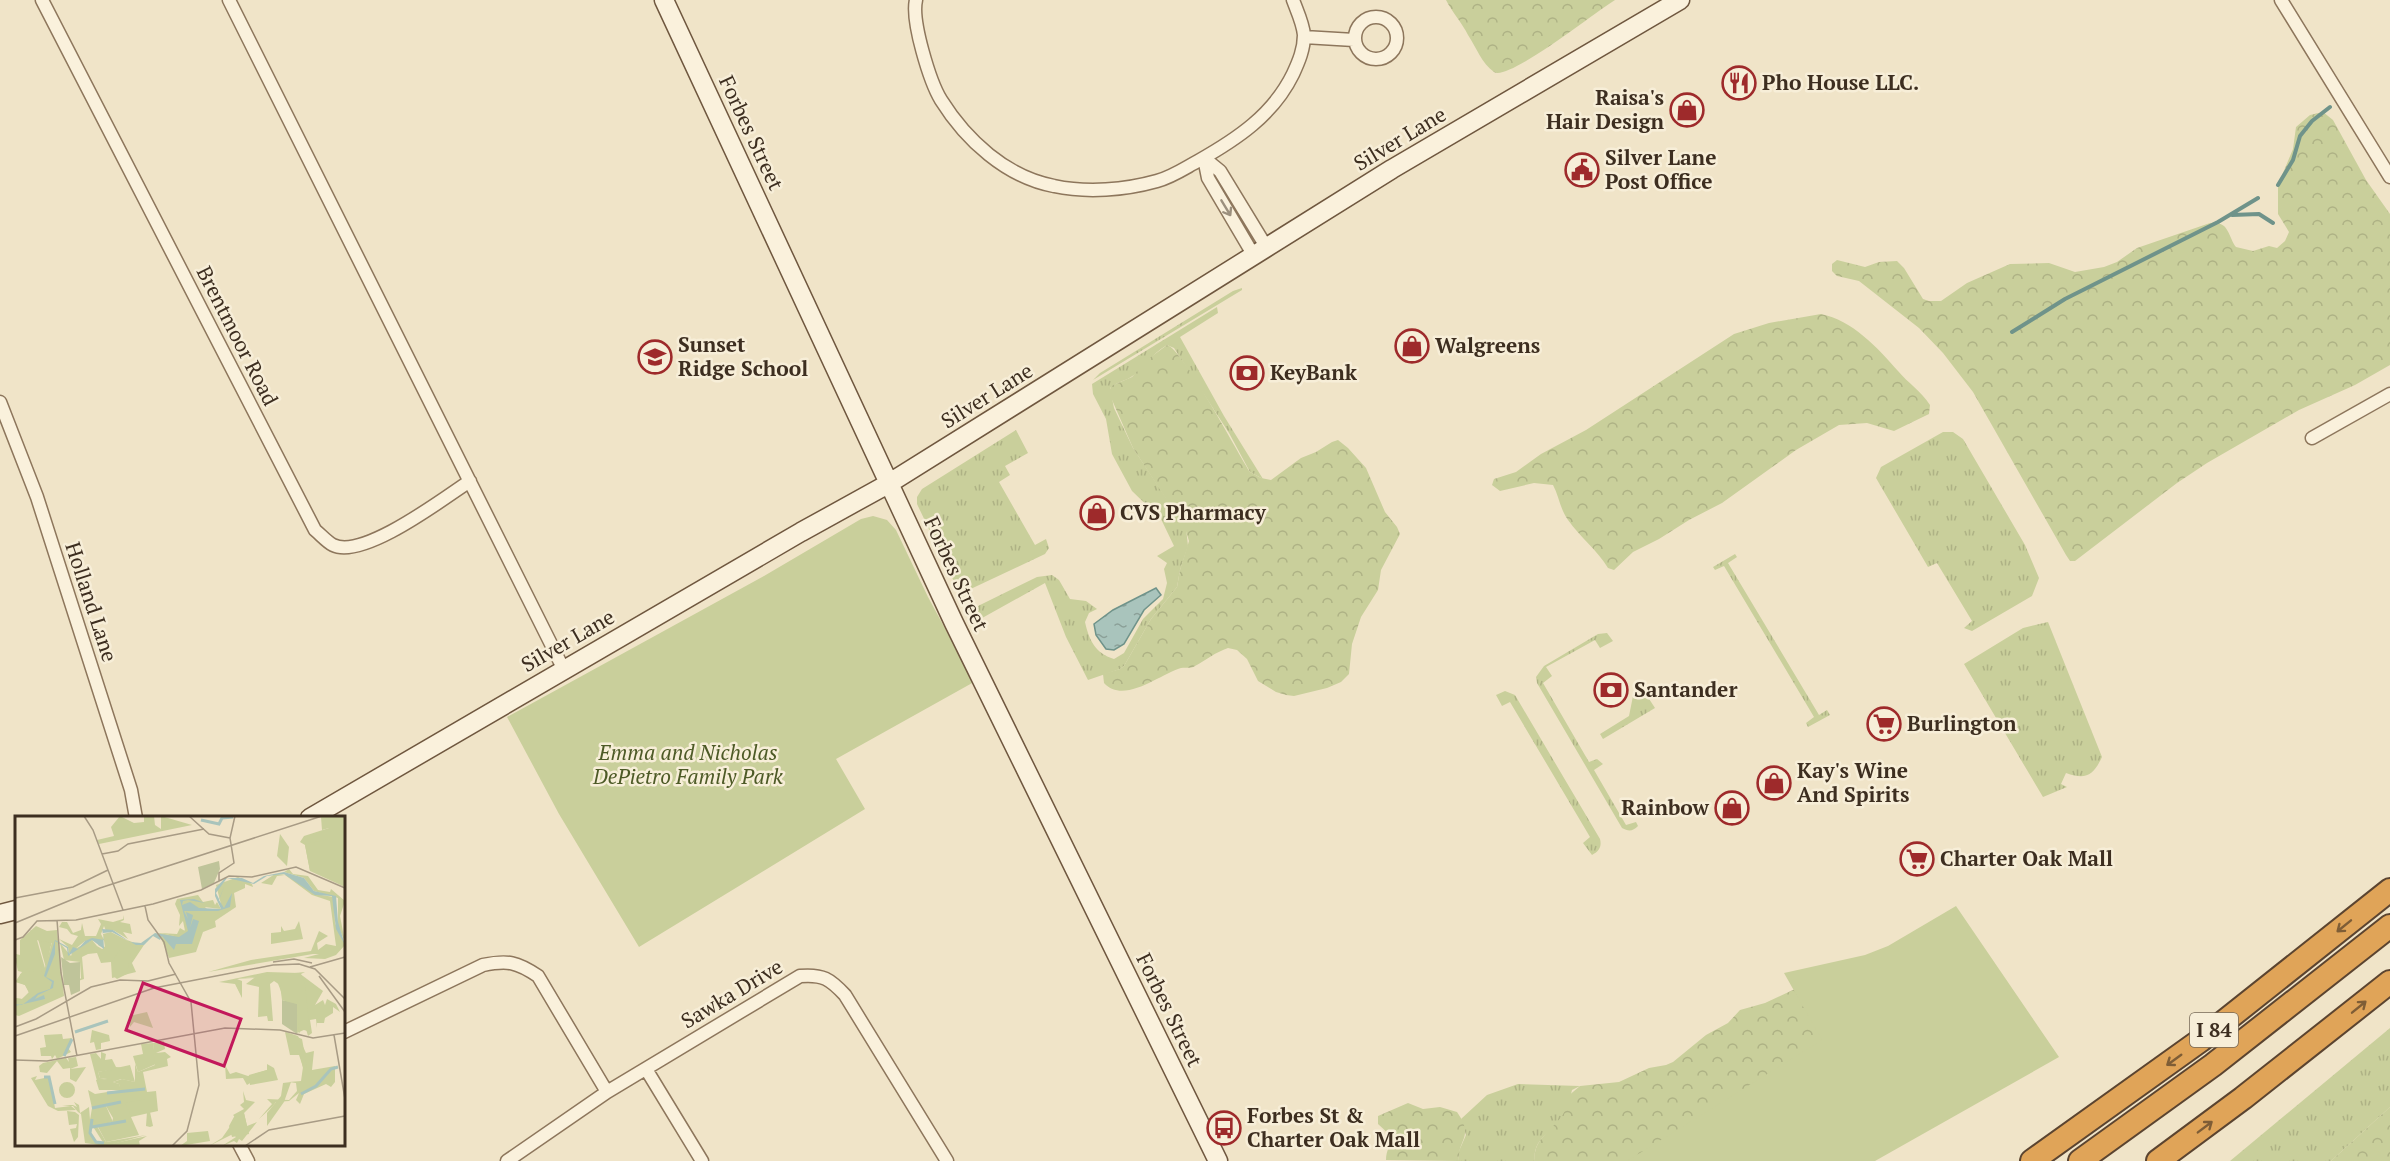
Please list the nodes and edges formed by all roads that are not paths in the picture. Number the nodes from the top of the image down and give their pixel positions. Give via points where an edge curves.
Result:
1 (42, 0) edge
2 (230, 0) edge
3 (664, 0) edge
4 (916, 0) edge
5 (1293, 0) edge
6 (1680, 0) edge
7 (2281, 0) edge
8 (1304, 37) junction
9 (1354, 40) dead end
10 (1204, 158) junction
11 (2390, 177) edge
12 (1261, 252) junction
13 (2390, 394) edge
14 (0, 402) edge
15 (2312, 438) dead end
16 (470, 481) junction
17 (888, 484) junction
18 (564, 670) junction
19 (136, 816) edge
20 (313, 816) edge
21 (2390, 890) edge
22 (15, 910) edge
23 (0, 914) edge
24 (2390, 926) edge
25 (2390, 943) edge
26 (2390, 982) edge
27 (345, 1032) edge
28 (646, 1069) junction
29 (607, 1092) junction
30 (240, 1146) edge
31 (248, 1161) edge
32 (507, 1161) edge
33 (702, 1161) edge
34 (947, 1161) edge
35 (1218, 1161) edge
36 (2032, 1161) edge
37 (2080, 1161) edge
38 (2104, 1161) edge
39 (2158, 1161) edge

1 - 16 street, Brentmoor Road via 315,530 335,546 373,541
2 - 16 street
3 - 17 main road, Forbes Street
4 - 10 street via 924,58 934,88 968,136 1017,173 1052,186 1115,188 1158,181
5 - 8 street
6 - 12 main road, Silver Lane via 1392,169
7 - 11 street
8 - 9 street
8 - 10 street via 1300,57 1284,92 1264,117
10 - 12 street via 1208,178
12 - 17 main road, Silver Lane
13 - 15 street
14 - 19 street, Holland Lane via 38,496
16 - 18 street
17 - 18 main road, Silver Lane
17 - 35 main road, Forbes Street
18 - 20 main road, Silver Lane
21 -> 36 highway, I 84 via 2201,1040
22 - 23 main road
24 - 37 highway via 2213,1065
25 - 38 highway via 2221,1076
39 -> 26 highway
27 - 29 street via 483,965 502,961 522,966 538,976
28 - 29 street, Sawka Drive
28 - 33 street
28 - 34 street, Sawka Drive via 800,976 831,980 845,995
29 - 32 street, Sawka Drive
30 - 31 street

